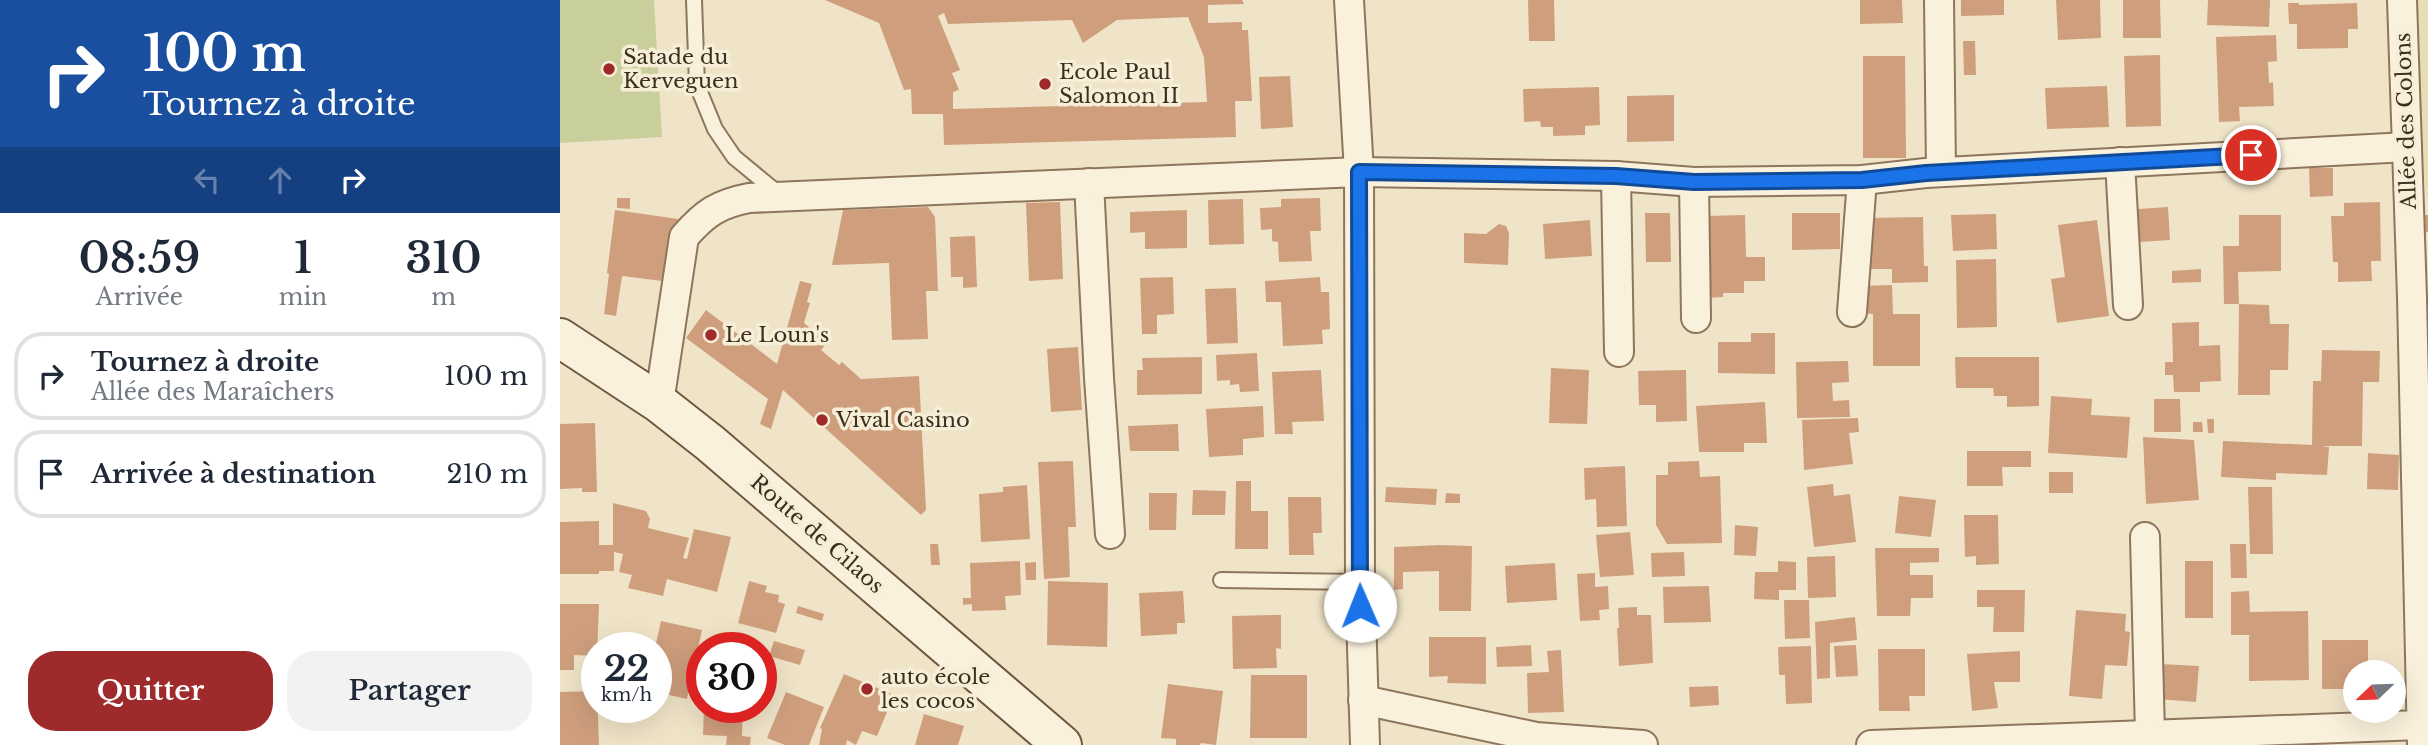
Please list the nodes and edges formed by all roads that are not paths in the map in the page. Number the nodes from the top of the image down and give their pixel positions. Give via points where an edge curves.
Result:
1 (694, 0) edge
2 (1349, 0) edge
3 (1939, 0) edge
4 (2402, 0) edge
5 (2407, 147) junction
6 (2120, 162) junction
7 (1359, 172) junction
8 (1941, 172) junction
9 (1616, 176) junction
10 (1862, 180) junction
11 (1694, 182) junction
12 (1089, 183) junction
13 (783, 196) junction
14 (2420, 297) edge
15 (2129, 305) dead end
16 (1852, 312) dead end
17 (1696, 318) dead end
18 (560, 338) edge
19 (1619, 352) dead end
20 (659, 403) junction
21 (1110, 534) dead end
22 (2146, 537) dead end
23 (1222, 580) dead end
24 (1360, 582) junction
25 (1363, 700) junction
26 (2150, 735) junction
27 (2421, 735) edge
28 (1050, 742) edge
29 (1975, 743) edge
30 (1365, 745) edge
31 (1643, 745) edge
32 (1871, 745) edge

1 - 13 lane via 697,85 716,129 734,157
2 - 7 street
3 - 8 street
4 - 5 street, Allée des Colons
5 - 6 street
5 - 14 street, Allée des Colons
6 - 8 street
6 - 15 street
7 - 9 street
7 - 12 street
7 - 24 street
8 - 10 street
9 - 11 street
9 - 19 street
10 - 11 street
10 - 16 street
11 - 17 street
12 - 13 street
12 - 21 street
13 - 20 street via 722,205 684,237
14 - 27 street, Allée des Colons
18 - 20 main road, Route de Cilaos
20 - 28 main road, Route de Cilaos
22 - 26 street
23 - 24 lane
24 - 25 street
25 - 30 street
25 - 31 street via 1536,737
26 - 27 street
26 - 29 street
29 - 32 street

